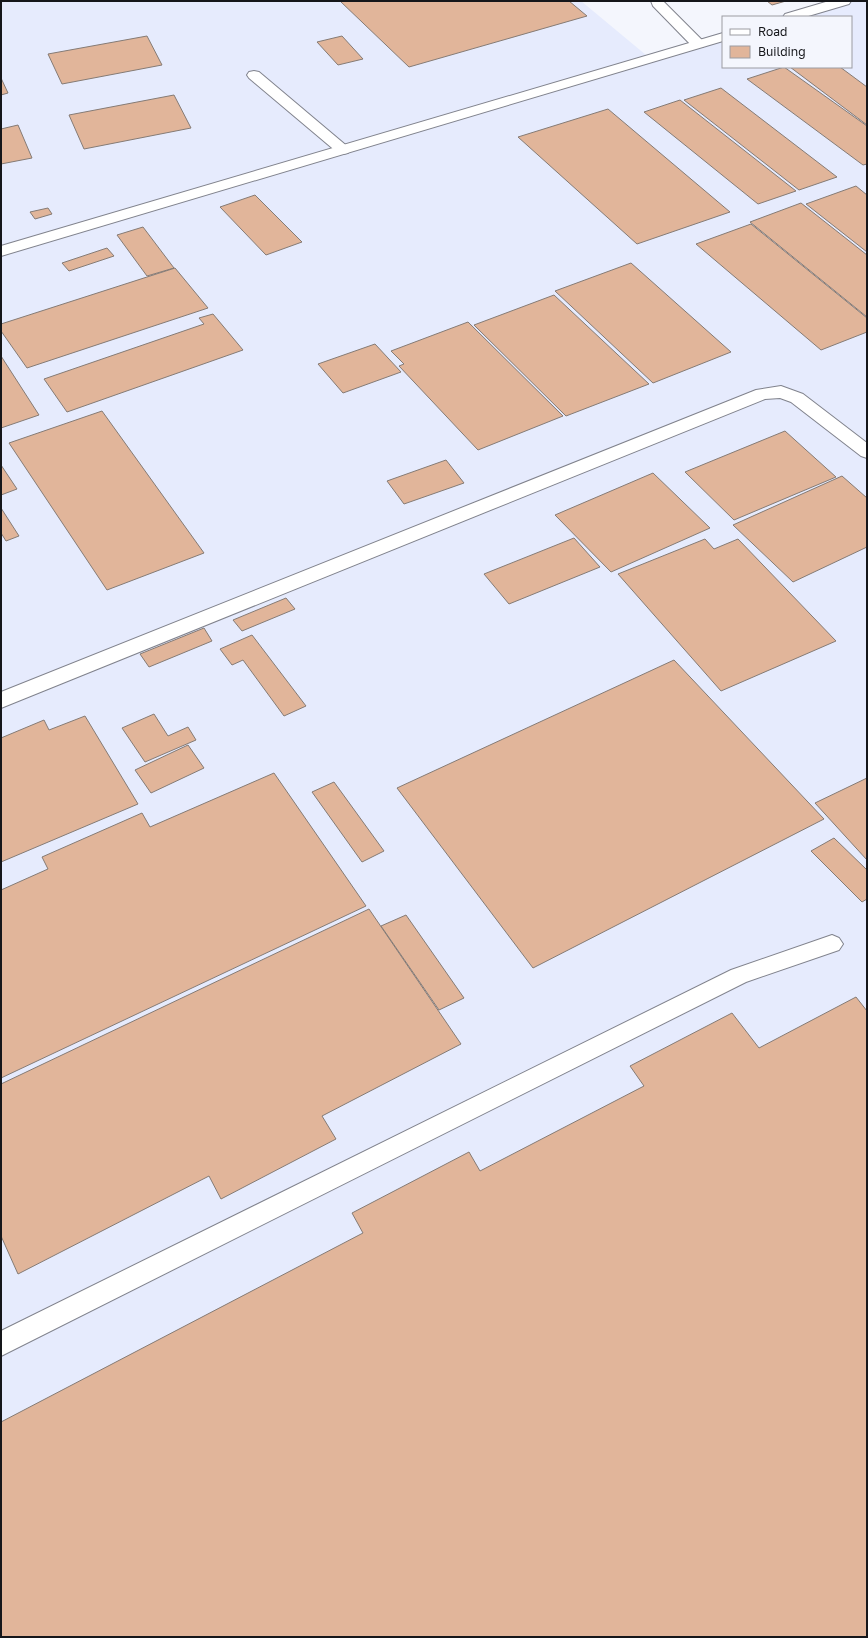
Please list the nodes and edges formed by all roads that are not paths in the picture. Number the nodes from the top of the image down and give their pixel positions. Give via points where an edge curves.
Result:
1 (657, 1) edge
2 (844, 1) edge
3 (793, 16) edge
4 (722, 37) edge
5 (698, 44) junction
6 (254, 75) dead end
7 (343, 150) junction
8 (1, 251) edge
9 (867, 452) edge
10 (1, 700) edge
11 (832, 944) dead end
12 (1, 1344) edge

1 - 5 lane
2 - 3 street
4 - 5 street
5 - 7 street
6 - 7 lane
7 - 8 street
9 - 10 street via 797,398 781,392 762,394
11 - 12 lane via 739,976

